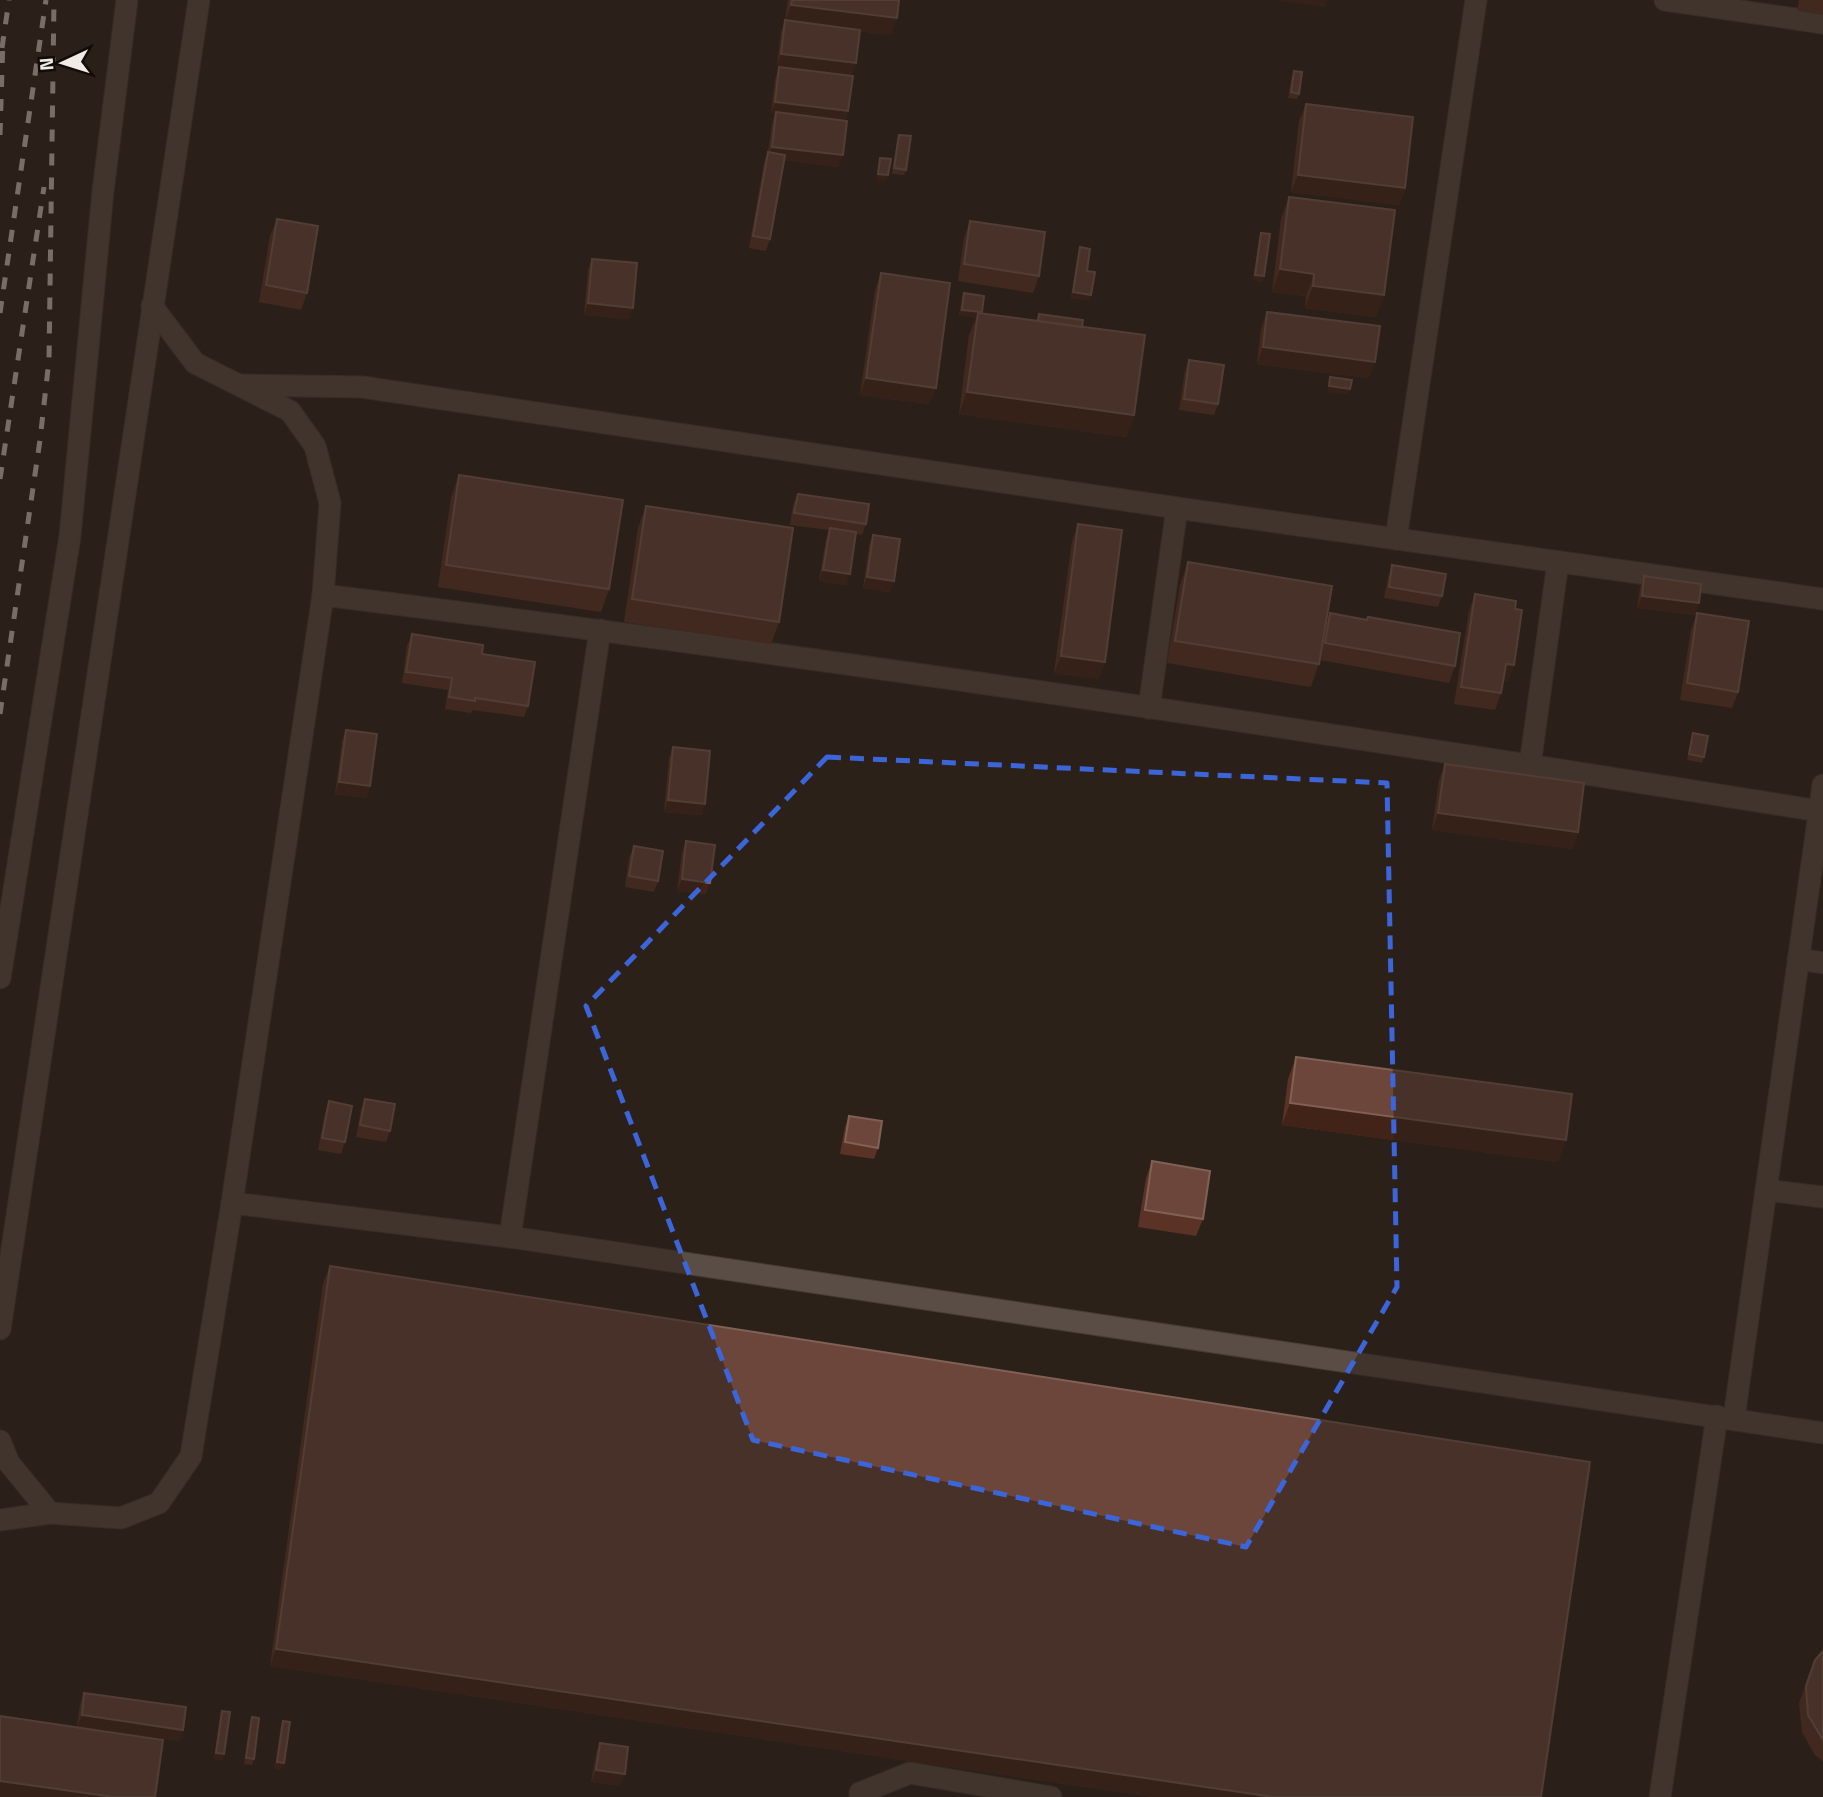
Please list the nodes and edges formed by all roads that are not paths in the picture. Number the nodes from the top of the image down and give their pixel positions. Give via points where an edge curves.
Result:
1 (127, 0) edge
2 (199, 0) edge
3 (1476, 0) edge
4 (1665, 0) edge
5 (1823, 23) edge
6 (152, 306) junction
7 (239, 385) junction
8 (1177, 508) junction
9 (1396, 539) junction
10 (1558, 562) junction
11 (323, 595) junction
12 (1823, 599) edge
13 (600, 629) junction
14 (1149, 708) junction
15 (1530, 765) junction
16 (1823, 785) edge
17 (1819, 811) junction
18 (1798, 959) junction
19 (1823, 963) edge
20 (0, 978) edge
21 (1766, 1190) junction
22 (1823, 1197) edge
23 (232, 1203) junction
24 (510, 1237) junction
25 (0, 1329) edge
26 (1726, 1417) junction
27 (1823, 1433) edge
28 (0, 1441) edge
29 (50, 1513) junction
30 (0, 1520) edge
31 (859, 1797) edge
32 (1051, 1797) edge
33 (1660, 1797) edge

1 - 20 lane via 103,191 70,536
2 - 6 lane
3 - 9 lane
4 - 5 lane
6 - 7 lane via 195,363
6 - 25 lane
7 - 8 lane via 362,387
7 - 11 lane via 290,411 315,446 330,503
8 - 9 lane
8 - 14 lane
9 - 10 lane
10 - 12 lane
10 - 15 lane
11 - 13 lane
11 - 23 lane
13 - 14 lane
13 - 24 lane
14 - 15 lane
15 - 17 lane
16 - 17 lane
17 - 18 lane
18 - 19 lane
18 - 21 lane
21 - 22 lane
21 - 26 lane
23 - 24 lane
23 - 29 lane via 191,1456 159,1503 121,1518
24 - 26 lane
26 - 27 lane
26 - 33 lane
28 - 29 lane via 9,1464
29 - 30 lane
31 - 32 lane via 909,1773

